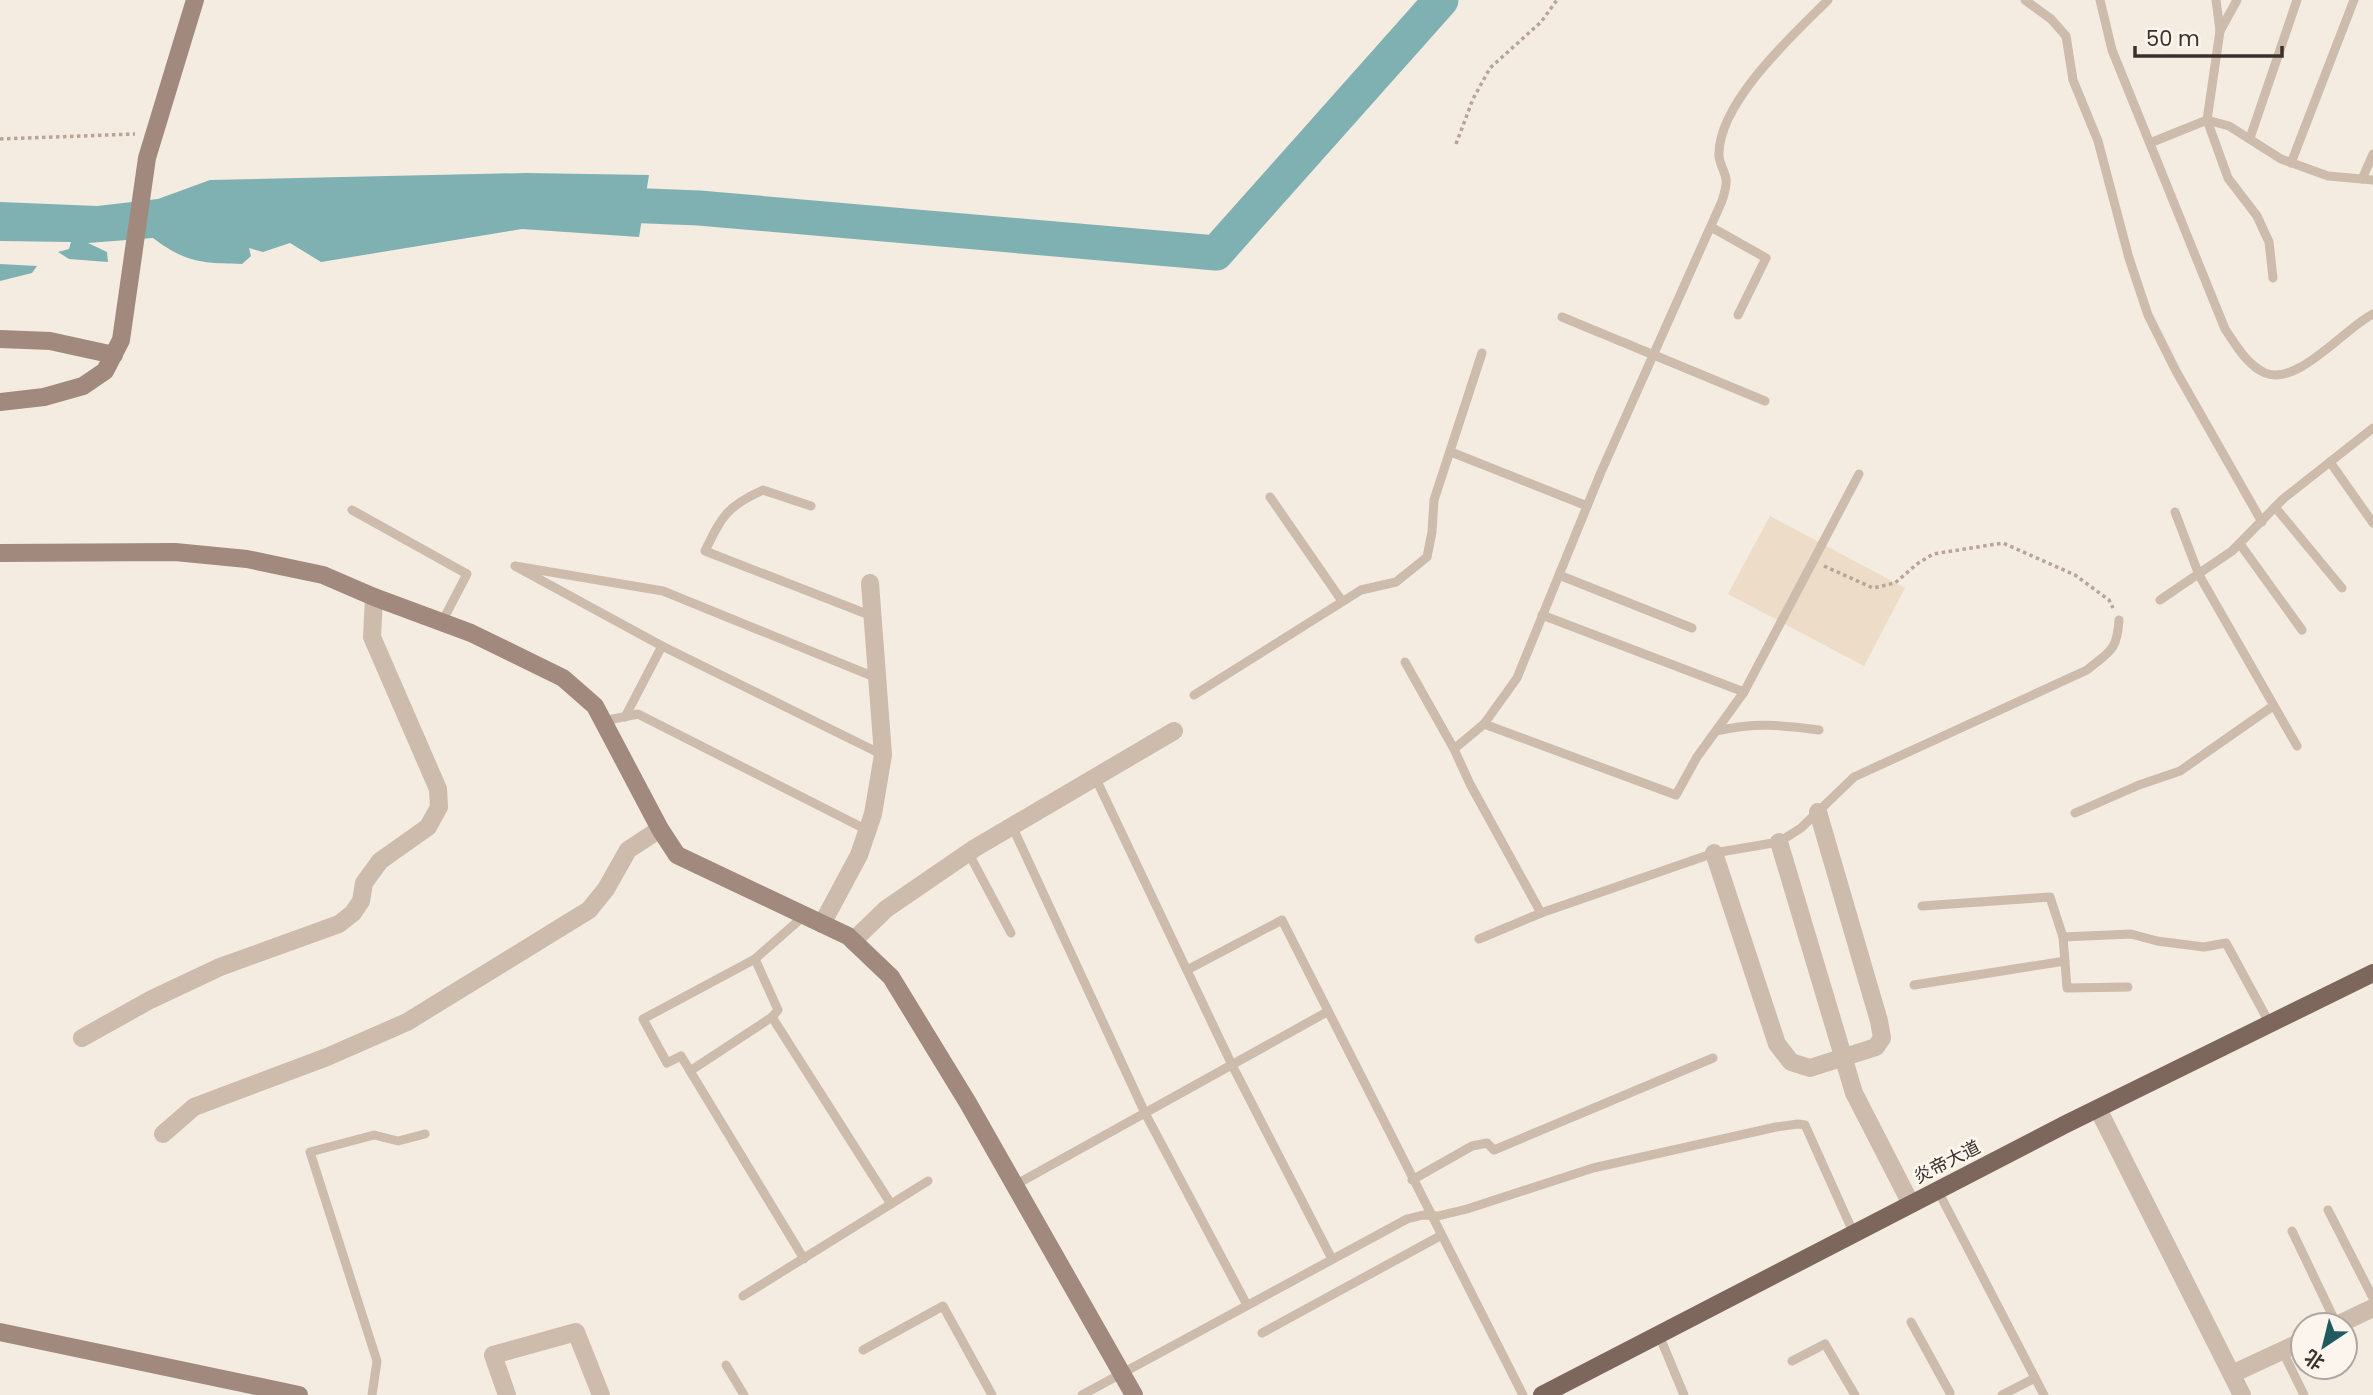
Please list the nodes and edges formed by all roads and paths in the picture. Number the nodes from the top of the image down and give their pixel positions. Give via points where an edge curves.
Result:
1 (195, 0) edge
2 (1557, 0) edge
3 (1828, 0) edge
4 (2025, 0) edge
5 (2100, 0) edge
6 (2216, 0) edge
7 (2237, 0) edge
8 (2297, 0) edge
9 (2354, 0) edge
10 (2220, 31) junction
11 (2207, 120) junction
12 (155, 133) junction
13 (2250, 138) junction
14 (0, 139) edge
15 (2150, 143) junction
16 (1456, 144) dead end
17 (2373, 154) edge
18 (2291, 163) junction
19 (2362, 179) junction
20 (2373, 180) edge
21 (1711, 227) junction
22 (2273, 278) dead end
23 (1738, 314) dead end
24 (2373, 314) edge
25 (1562, 317) dead end
26 (0, 339) edge
27 (1482, 353) dead end
28 (114, 355) junction
29 (1654, 355) junction
30 (1765, 401) dead end
31 (0, 402) edge
32 (2373, 429) edge
33 (1451, 452) junction
34 (2330, 462) junction
35 (1859, 474) dead end
36 (1270, 497) dead end
37 (811, 506) dead end
38 (1587, 506) junction
39 (2275, 507) junction
40 (352, 510) dead end
41 (2175, 512) dead end
42 (2262, 522) junction
43 (2373, 523) edge
44 (2240, 544) junction
45 (0, 553) edge
46 (1813, 562) junction
47 (1559, 575) junction
48 (2199, 575) junction
49 (870, 583) dead end
50 (2342, 588) dead end
51 (374, 597) junction
52 (2160, 600) dead end
53 (1342, 601) junction
54 (872, 615) junction
55 (1542, 615) junction
56 (2119, 620) joint
57 (442, 622) junction
58 (1692, 628) dead end
59 (2302, 631) dead end
60 (662, 646) junction
61 (1405, 663) dead end
62 (878, 679) junction
63 (1744, 692) junction
64 (1194, 695) dead end
65 (2273, 706) junction
66 (625, 717) junction
67 (603, 721) junction
68 (1484, 723) junction
69 (1819, 730) dead end
70 (1174, 731) dead end
71 (1717, 732) junction
72 (2297, 746) dead end
73 (1454, 749) junction
74 (883, 755) junction
75 (1095, 777) junction
76 (1818, 812) junction
77 (2076, 813) dead end
78 (1012, 826) junction
79 (660, 829) junction
80 (867, 830) junction
81 (1779, 842) junction
82 (968, 852) junction
83 (1714, 853) junction
84 (1922, 906) dead end
85 (1541, 914) junction
86 (805, 915) junction
87 (822, 924) junction
88 (1011, 933) dead end
89 (2063, 937) junction
90 (1479, 939) dead end
91 (853, 941) junction
92 (755, 959) junction
93 (2065, 961) junction
94 (1187, 970) junction
95 (2373, 972) edge
96 (1914, 985) dead end
97 (2128, 986) dead end
98 (1327, 1012) junction
99 (772, 1017) junction
100 (2270, 1024) junction
101 (82, 1038) dead end
102 (1843, 1057) junction
103 (1713, 1058) dead end
104 (1232, 1065) junction
105 (690, 1070) junction
106 (2098, 1109) junction
107 (1145, 1113) junction
108 (425, 1134) dead end
109 (163, 1135) dead end
110 (1412, 1180) junction
111 (928, 1181) dead end
112 (1015, 1185) junction
113 (1938, 1191) junction
114 (891, 1204) junction
115 (1911, 1204) junction
116 (2328, 1210) dead end
117 (1430, 1215) junction
118 (2292, 1231) dead end
119 (1854, 1234) junction
120 (1440, 1236) junction
121 (804, 1259) junction
122 (1332, 1259) junction
123 (743, 1296) dead end
124 (2373, 1298) edge
125 (1247, 1305) junction
126 (2330, 1311) edge
127 (1911, 1322) dead end
128 (0, 1332) edge
129 (1262, 1333) dead end
130 (1659, 1335) junction
131 (2289, 1347) edge
132 (863, 1350) dead end
133 (2283, 1350) junction
134 (1792, 1361) dead end
135 (726, 1365) dead end
136 (1122, 1373) junction
137 (2232, 1374) junction
138 (2035, 1378) junction
139 (1950, 1394) edge
140 (299, 1395) edge
141 (372, 1395) edge
142 (507, 1395) edge
143 (601, 1395) edge
144 (744, 1395) edge
145 (992, 1395) edge
146 (1082, 1395) edge
147 (1134, 1395) edge
148 (1523, 1395) edge
149 (1542, 1395) edge
150 (1684, 1395) edge
151 (1855, 1395) edge
152 (2002, 1395) edge
153 (2044, 1395) edge
154 (2242, 1395) edge
155 (2304, 1395) edge

1 - 12 main road
2 - 16 path via 1541,22 1490,68
3 - 21 lane via 1743,92 1726,122 1718,154 1727,181
4 - 42 lane via 2066,36 2073,80 2098,141 2148,315
5 - 15 lane via 2112,50
6 - 10 lane
7 - 10 lane
8 - 13 lane
9 - 18 lane
10 - 11 lane
11 - 13 lane
11 - 15 lane
11 - 22 lane via 2228,178 2257,216 2269,242
12 - 14 path
12 - 28 main road via 147,158 121,340
13 - 18 lane
15 - 24 lane via 2225,329 2245,358 2266,373 2280,376 2302,367
17 - 19 lane
18 - 19 lane via 2329,176
19 - 20 lane
21 - 23 lane via 1766,258
21 - 29 lane
25 - 29 lane
26 - 28 main road via 50,341
27 - 33 lane
28 - 31 main road via 106,370 83,386
29 - 30 lane
29 - 38 lane
32 - 34 lane
33 - 38 lane
33 - 53 lane via 1434,500 1427,557 1396,582 1361,590
34 - 39 lane
34 - 43 lane
35 - 46 lane
36 - 53 lane
37 - 54 lane via 763,490 740,500 720,519 705,551
38 - 47 lane
39 - 42 lane
39 - 50 lane
40 - 57 lane via 467,574
41 - 48 lane
42 - 44 lane
44 - 48 lane
44 - 59 lane
45 - 51 main road via 175,552 247,559 323,575
46 - 56 path via 1873,588 1895,583 1933,554 2003,543 2075,575 2109,600
46 - 63 lane
47 - 55 lane
47 - 58 lane
48 - 52 lane
48 - 65 lane
49 - 54 street
51 - 57 main road
51 - 101 street via 372,637 438,789 439,807 428,827 380,861 364,883 361,901 339,924 220,967
53 - 64 lane
54 - 62 street
55 - 63 lane
55 - 68 lane via 1517,678
56 - 76 lane via 2114,649 2087,670 1854,777
57 - 67 main road via 563,678 595,706
60 - 62 lane via 515,566 663,591
60 - 66 lane
60 - 74 lane
61 - 73 lane
62 - 74 street
63 - 71 lane
65 - 72 lane
65 - 77 lane via 2180,771
66 - 67 lane
66 - 80 lane via 638,714
67 - 79 main road
68 - 71 lane via 1676,795
68 - 73 lane
69 - 71 lane via 1744,725
70 - 75 street
73 - 85 lane
74 - 80 street
75 - 78 street
75 - 94 lane
76 - 81 lane
76 - 102 street via 1882,1038 1876,1047
78 - 82 street
78 - 107 lane
79 - 86 main road via 677,855
79 - 109 street via 628,849 589,910 407,1022 194,1107
80 - 87 street via 859,855
81 - 83 lane
81 - 102 street
82 - 88 lane
82 - 91 street via 886,909
83 - 85 lane
83 - 102 street via 1777,1044 1791,1062 1810,1068
84 - 89 lane via 2050,897
85 - 90 lane
86 - 87 main road
86 - 92 lane
87 - 91 main road
89 - 93 lane
89 - 100 lane via 2131,934 2204,947 2226,943
91 - 112 main road via 891,976
92 - 99 lane via 778,1010
92 - 105 lane via 643,1019 667,1063 681,1056
93 - 96 lane
93 - 97 lane via 2067,988
94 - 98 lane via 1282,920
94 - 104 lane
95 - 100 main road, 炎帝大道
98 - 104 lane
98 - 110 lane
99 - 105 lane
99 - 114 lane
100 - 106 main road, 炎帝大道
102 - 115 street via 1854,1093
103 - 110 lane via 1494,1150 1486,1143 1472,1146
104 - 107 lane
104 - 122 lane
105 - 121 lane
106 - 113 main road, 炎帝大道
106 - 137 street
107 - 112 lane
107 - 125 lane
108 - 141 lane via 398,1141 374,1135 310,1152 377,1362
110 - 117 lane
111 - 114 lane
112 - 136 main road
113 - 115 main road, 炎帝大道
113 - 138 lane
114 - 121 lane
115 - 119 main road, 炎帝大道
116 - 124 lane
117 - 119 lane via 1467,1209 1593,1168 1798,1124 1805,1125
117 - 120 lane
117 - 122 lane via 1407,1219
118 - 126 lane
119 - 130 main road, 炎帝大道
120 - 129 lane
120 - 148 lane
121 - 123 lane
122 - 125 lane
125 - 136 lane
127 - 139 lane
128 - 140 main road
130 - 149 main road, 炎帝大道
130 - 150 lane
131 - 133 street
132 - 145 lane via 943,1306
133 - 137 street
133 - 155 lane
134 - 151 lane via 1825,1344
135 - 144 lane
136 - 146 lane
136 - 147 main road
137 - 154 street
138 - 152 lane
138 - 153 lane
142 - 143 street via 493,1355 576,1332

